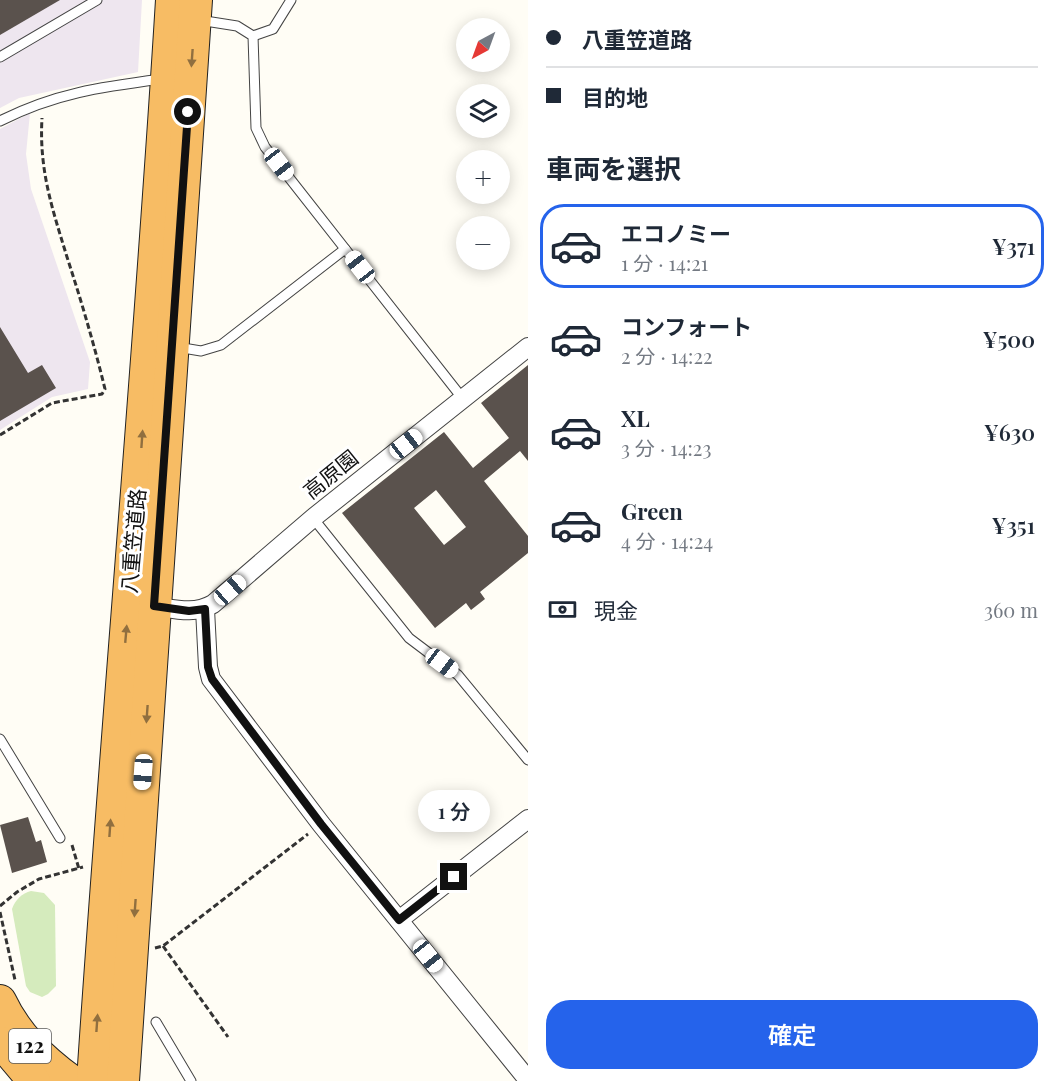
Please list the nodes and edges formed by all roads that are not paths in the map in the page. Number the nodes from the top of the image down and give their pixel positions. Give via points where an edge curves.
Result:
1 (97, 0) edge
2 (291, 0) edge
3 (187, 7) edge
4 (253, 36) junction
5 (0, 57) edge
6 (167, 78) junction
7 (0, 121) edge
8 (345, 249) junction
9 (172, 346) junction
10 (528, 347) edge
11 (463, 399) junction
12 (313, 518) junction
13 (154, 606) junction
14 (205, 609) junction
15 (0, 739) edge
16 (528, 760) edge
17 (528, 819) edge
18 (60, 838) dead end
19 (399, 920) junction
20 (8, 995) edge
21 (156, 1022) dead end
22 (0, 1040) edge
23 (528, 1080) edge
24 (34, 1081) edge
25 (71, 1081) edge
26 (93, 1081) edge
27 (123, 1081) edge
28 (190, 1081) edge

1 - 5 lane
2 - 4 lane via 273,29
3 - 4 lane
3 - 6 highway, 八重笠道路
3 -> 9 highway, 八重笠道路
4 - 8 lane via 256,128 265,147
6 - 7 lane via 71,93
26 -> 6 highway, 八重笠道路
8 - 9 lane via 221,345 201,351
8 - 11 lane
9 - 13 highway, 八重笠道路
10 - 11 street, 高原園
11 - 12 street, 高原園
12 - 14 street, 高原園
12 - 16 lane via 409,638 458,675
13 - 14 street
13 -> 27 highway, 八重笠道路
14 - 19 street via 212,679
15 - 18 lane
17 - 19 street
19 - 23 street
20 - 25 highway, 122 via 21,1037
21 - 28 lane
22 - 24 highway, 122

